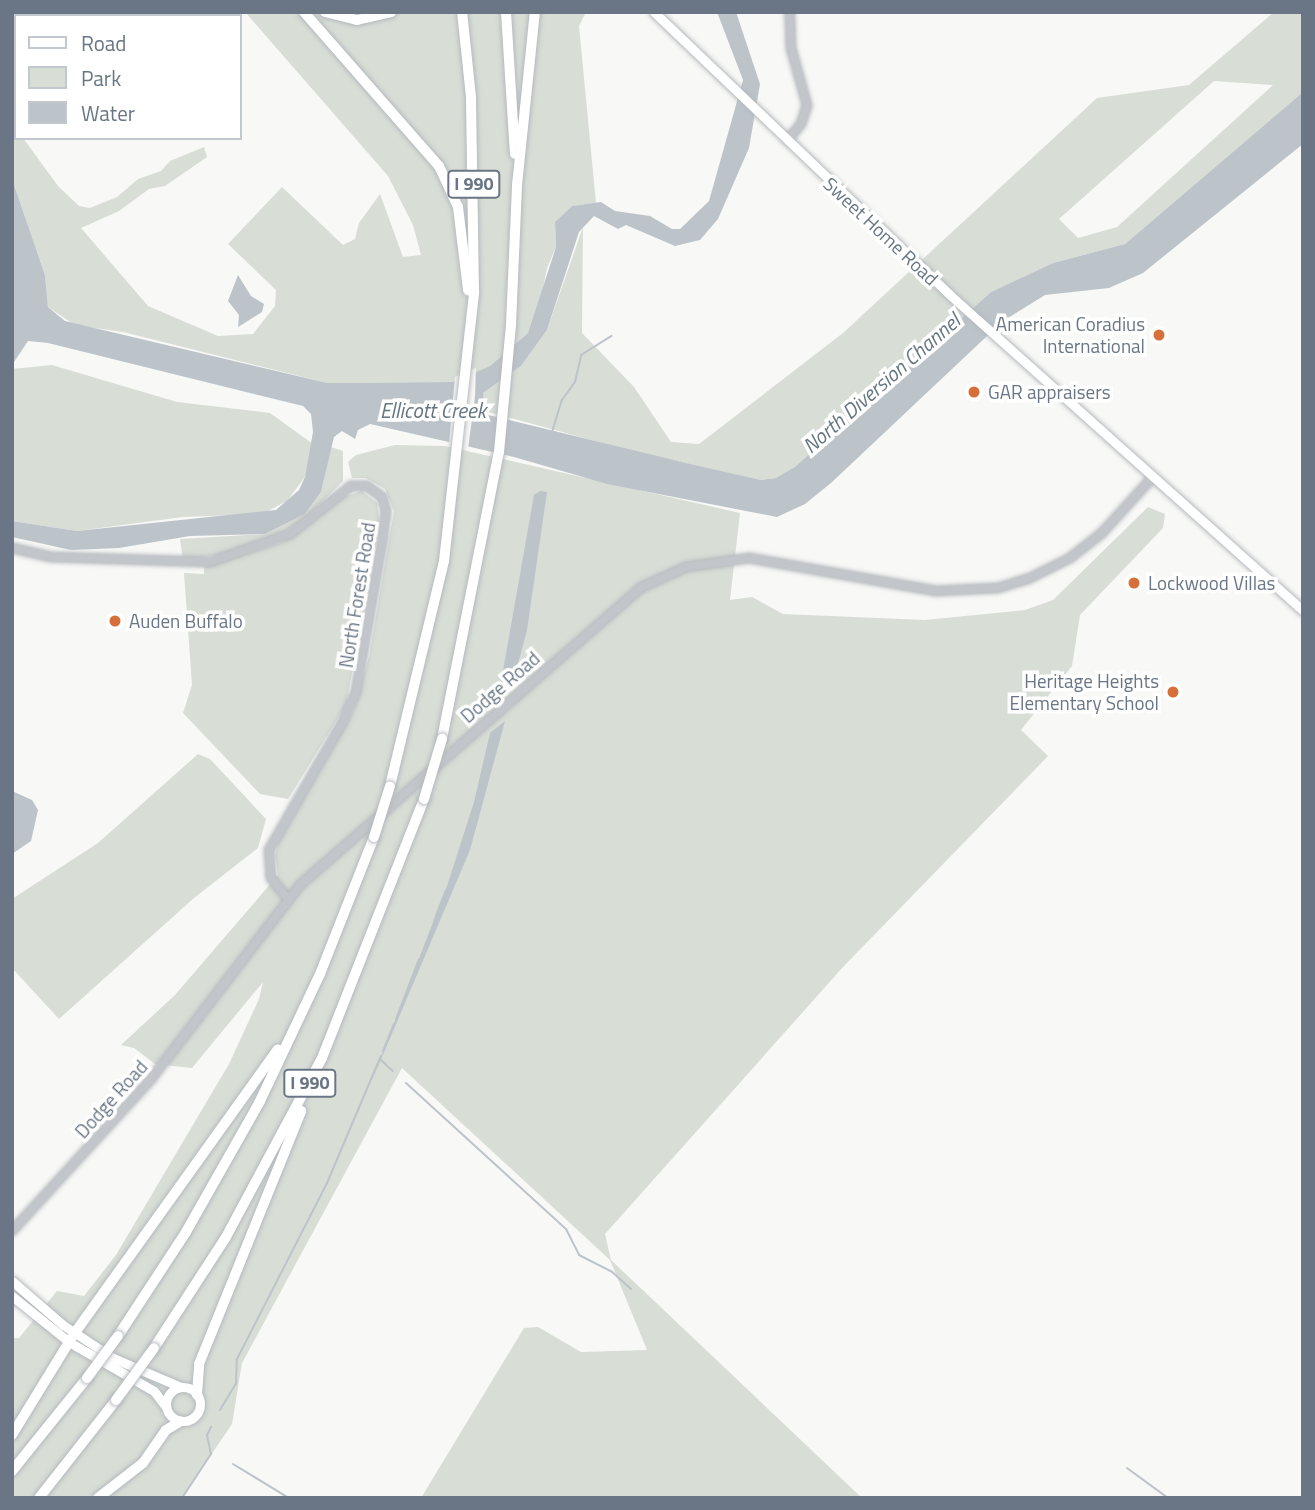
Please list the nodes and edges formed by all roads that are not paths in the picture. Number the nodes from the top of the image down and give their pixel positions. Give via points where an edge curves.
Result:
1 (304, 12) edge
2 (325, 12) edge
3 (391, 12) edge
4 (462, 12) edge
5 (506, 12) edge
6 (536, 12) edge
7 (654, 12) edge
8 (790, 12) edge
9 (787, 141) junction
10 (517, 185) junction
11 (471, 321) junction
12 (1152, 478) junction
13 (12, 548) edge
14 (1303, 611) edge
15 (286, 898) junction
16 (293, 1027) junction
17 (306, 1091) junction
18 (12, 1231) edge
19 (12, 1281) edge
20 (12, 1296) edge
21 (71, 1338) junction
22 (181, 1387) junction
23 (197, 1395) junction
24 (166, 1408) junction
25 (181, 1421) junction
26 (12, 1435) edge
27 (12, 1471) edge
28 (39, 1498) edge
29 (98, 1498) edge

1 - 11 highway via 425,148 450,185 463,240
2 - 3 highway via 357,20
4 - 11 highway, I 990 via 474,194
5 - 10 highway, I 990
6 - 10 highway
7 - 9 main road, Sweet Home Road
8 - 9 street via 791,48 807,105 801,124
9 - 12 main road, Sweet Home Road
10 - 17 highway, I 990, bridge via 512,300 495,478 442,739 364,959
11 - 16 highway, I 990, bridge via 444,561 390,786 320,974
12 - 14 main road, Sweet Home Road
12 - 15 street, Dodge Road via 1101,534 1070,558 998,588 936,591 749,558 707,561 653,580 609,612
13 - 15 street, North Forest Road via 51,557 210,562 290,534 348,488 365,486 380,495 385,520 356,692 269,850 271,877
15 - 18 street, Dodge Road via 152,1078
16 - 21 highway
16 - 27 highway, I 990, bridge via 231,1154 118,1336
17 - 23 highway via 296,1133 199,1364
17 - 28 highway, I 990, bridge via 226,1237 154,1348
19 - 21 main road
20 - 21 main road
21 - 22 main road
21 - 24 main road via 149,1387
21 - 26 highway
22 - 23 main road
22 - 24 main road via 167,1397
23 - 25 main road via 198,1411
24 - 25 main road
25 - 29 highway via 166,1430 143,1463

